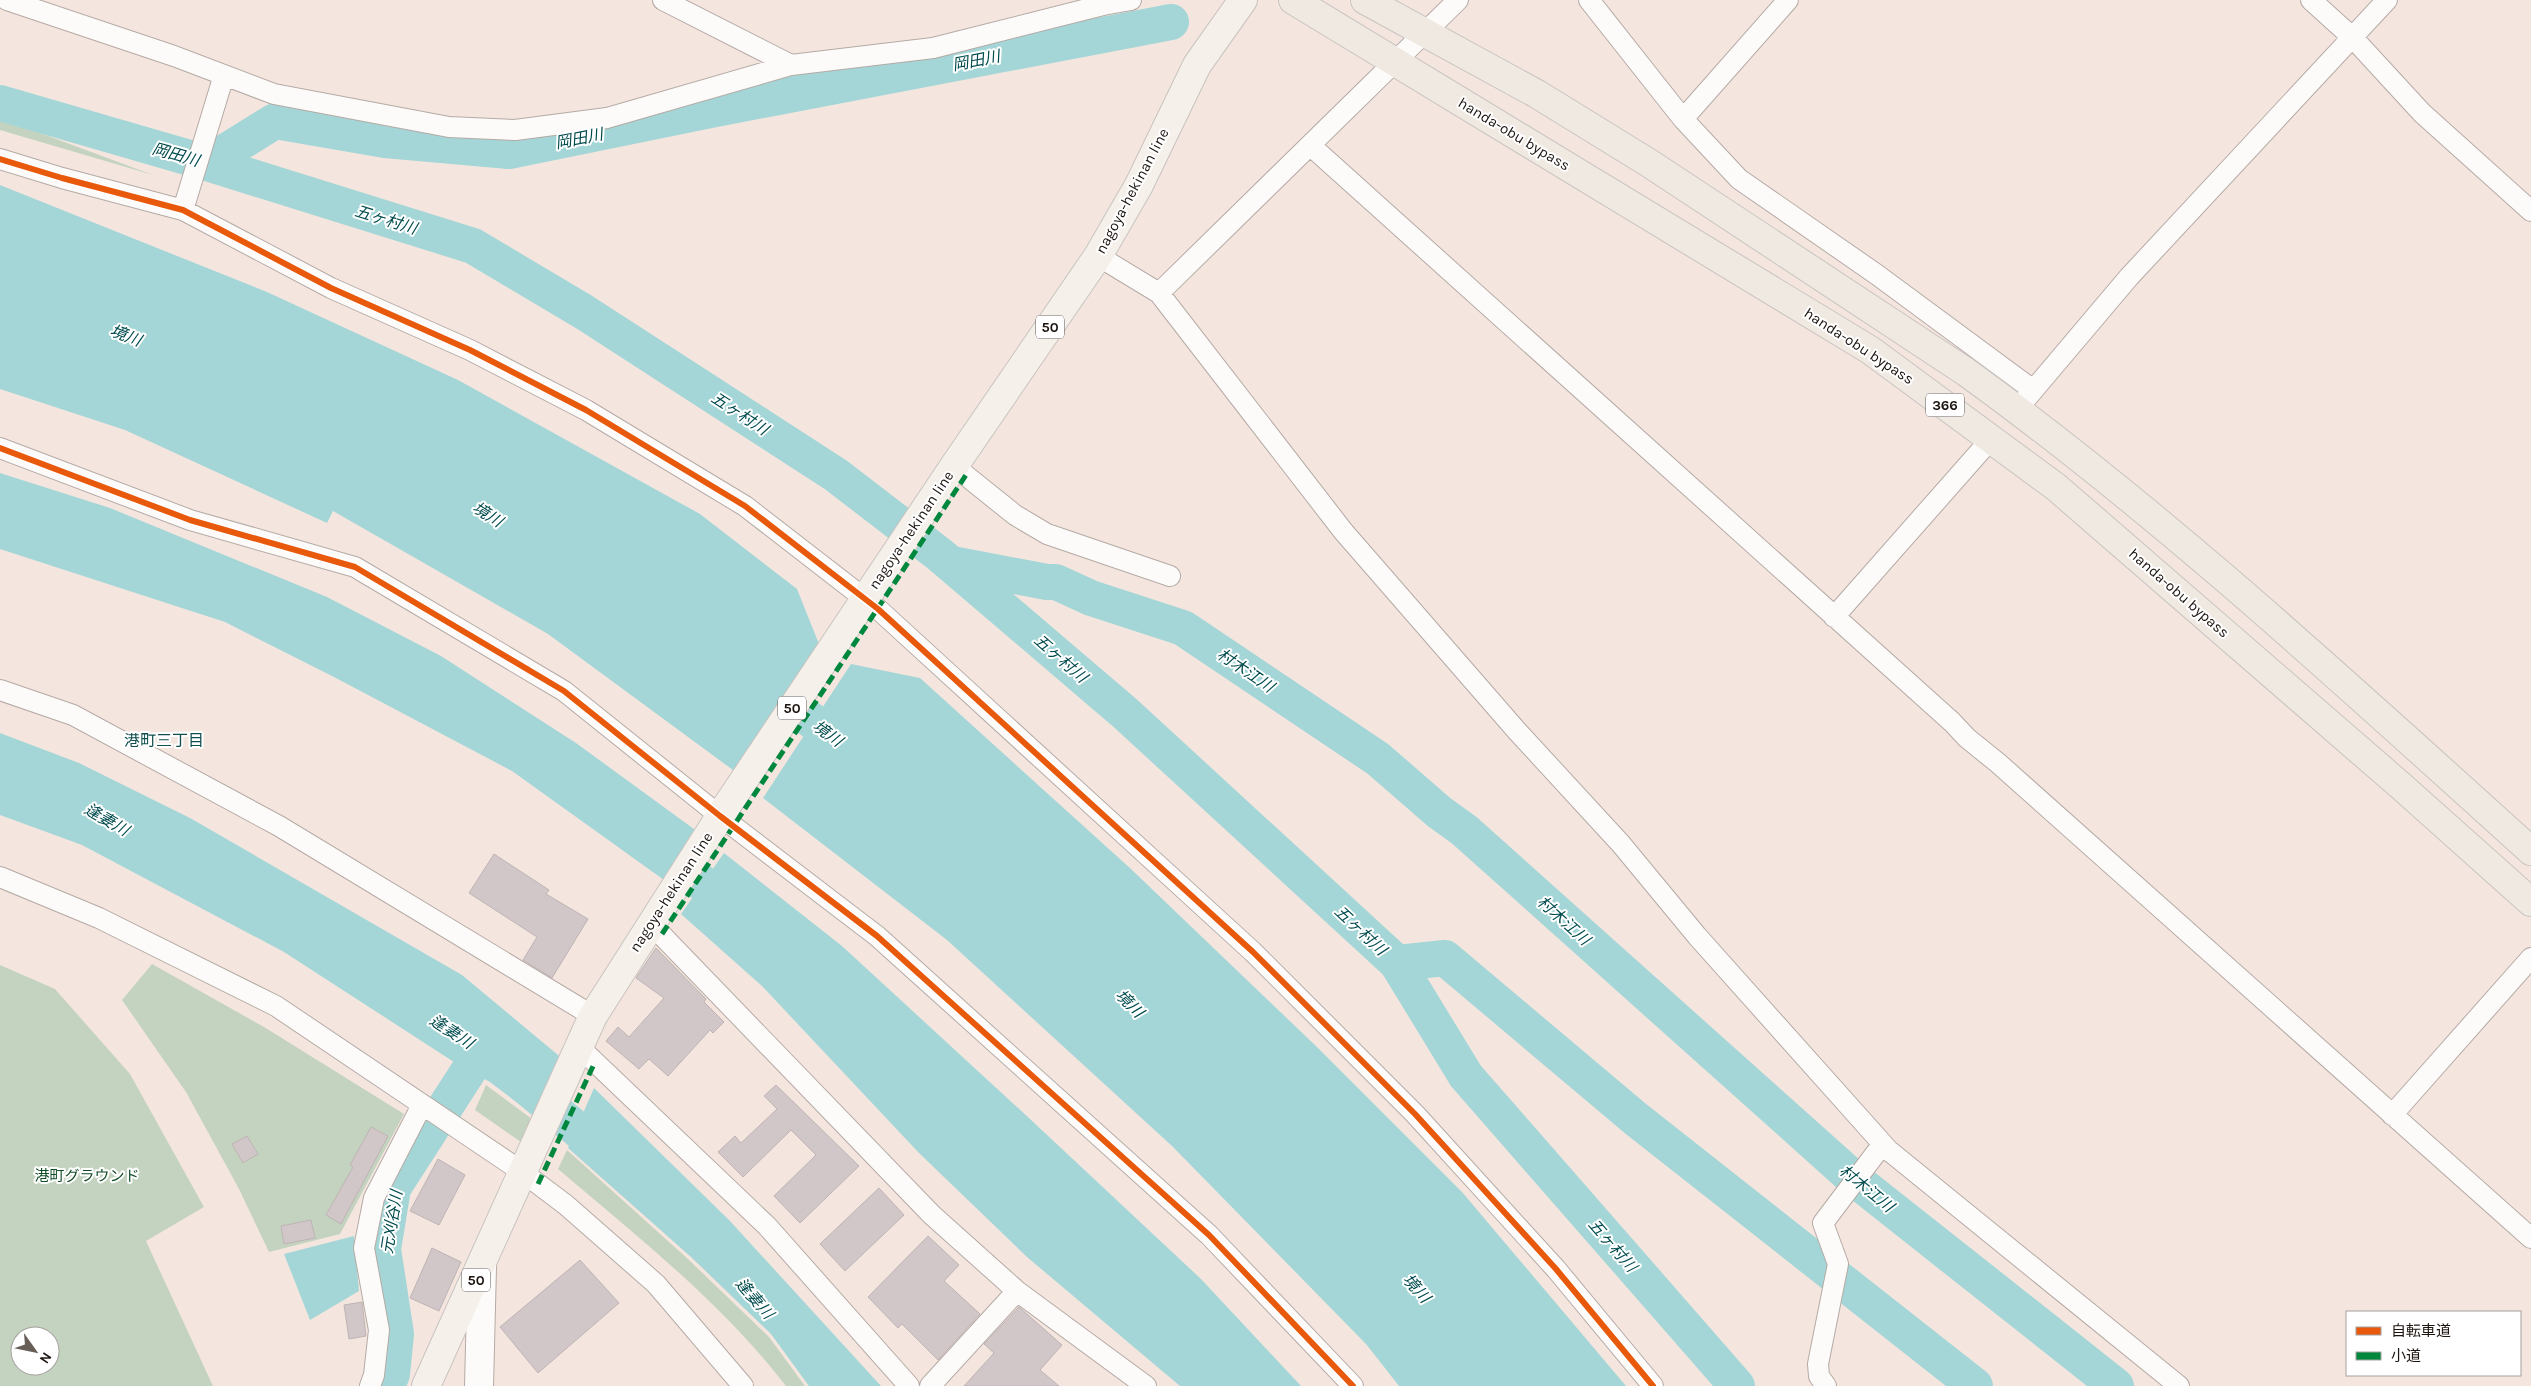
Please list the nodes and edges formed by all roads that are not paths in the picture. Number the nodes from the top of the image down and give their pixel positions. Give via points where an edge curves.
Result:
1 (7, 0) edge
2 (663, 0) edge
3 (1131, 0) edge
4 (1243, 0) edge
5 (1293, 0) edge
6 (1365, 0) edge
7 (1458, 0) edge
8 (1589, 0) edge
9 (1788, 0) edge
10 (2311, 0) edge
11 (2387, 0) edge
12 (1423, 32) junction
13 (2353, 38) junction
14 (1394, 61) junction
15 (791, 65) junction
16 (223, 78) junction
17 (1683, 119) junction
18 (1311, 146) junction
19 (0, 159) edge
20 (183, 206) junction
21 (2531, 211) edge
22 (1098, 256) junction
23 (1160, 293) junction
24 (2025, 400) junction
25 (1991, 439) junction
26 (0, 448) edge
27 (954, 466) junction
28 (1170, 576) dead end
29 (865, 598) junction
30 (1834, 617) junction
31 (0, 690) edge
32 (720, 816) junction
33 (2531, 851) edge
34 (0, 877) edge
35 (2531, 902) edge
36 (654, 919) junction
37 (2531, 958) edge
38 (593, 1016) junction
39 (578, 1046) junction
40 (423, 1106) junction
41 (2392, 1114) junction
42 (1890, 1152) junction
43 (512, 1165) junction
44 (2531, 1238) edge
45 (482, 1266) junction
46 (1017, 1291) junction
47 (370, 1386) edge
48 (426, 1386) edge
49 (479, 1386) edge
50 (743, 1386) edge
51 (909, 1386) edge
52 (930, 1386) edge
53 (1146, 1386) edge
54 (1353, 1386) edge
55 (1654, 1386) edge
56 (1826, 1386) edge
57 (2179, 1386) edge

1 - 16 street via 158,50
2 - 15 street
3 - 15 street via 933,48
4 - 22 main road, nagoya-hekinan line / 50 via 1197,65 1139,185
5 - 14 highway, handa-obu bypass / 366
6 - 12 highway, 366
7 - 12 street
8 - 17 street
9 - 17 street
10 - 13 street
11 - 13 street
12 - 14 street
12 - 24 highway, 366 via 1537,94 1926,346
13 - 21 street via 2422,114
13 - 24 street via 2129,277
14 - 18 street
14 - 25 highway, handa-obu bypass / 366 via 1870,350
15 - 16 street via 607,118 515,130 450,126 360,111 274,94
16 - 20 street
17 - 24 street via 1739,179 1876,274
18 - 23 street via 1225,226
18 - 30 street
19 - 20 street via 62,178
20 - 29 street via 331,288 470,350 586,410 744,506
22 - 23 street
22 - 27 main road, nagoya-hekinan line / 50
23 - 42 street via 1343,531
24 - 33 highway, 366
25 - 30 street
25 - 35 highway, handa-obu bypass / 366 via 2056,487
26 - 32 street via 190,520 355,567 564,691
27 - 28 street via 1015,515 1048,534
27 - 29 main road, nagoya-hekinan line / 50
29 - 32 main road, nagoya-hekinan line / 50
29 - 55 street via 1253,952 1324,1021 1556,1268
30 - 41 street
31 - 38 street via 73,715 270,821
32 - 36 main road, nagoya-hekinan line / 50
32 - 54 street via 877,936 1209,1234
34 - 40 street via 99,918 276,1006
36 - 38 main road, nagoya-hekinan line / 50
36 - 46 street via 932,1215
37 - 41 street
38 - 39 main road, nagoya-hekinan line / 50
39 - 43 main road, nagoya-hekinan line / 50
39 - 51 street via 767,1226
40 - 43 street
40 - 47 street via 374,1198 364,1248 379,1330
41 - 44 street
42 - 56 street via 1882,1145 1823,1223 1838,1264 1818,1364 1819,1376
42 - 57 street
43 - 45 main road, nagoya-hekinan line / 50
43 - 50 street via 566,1205 656,1284
45 - 48 main road, nagoya-hekinan line / 50
45 - 49 street
46 - 52 street
46 - 53 street

